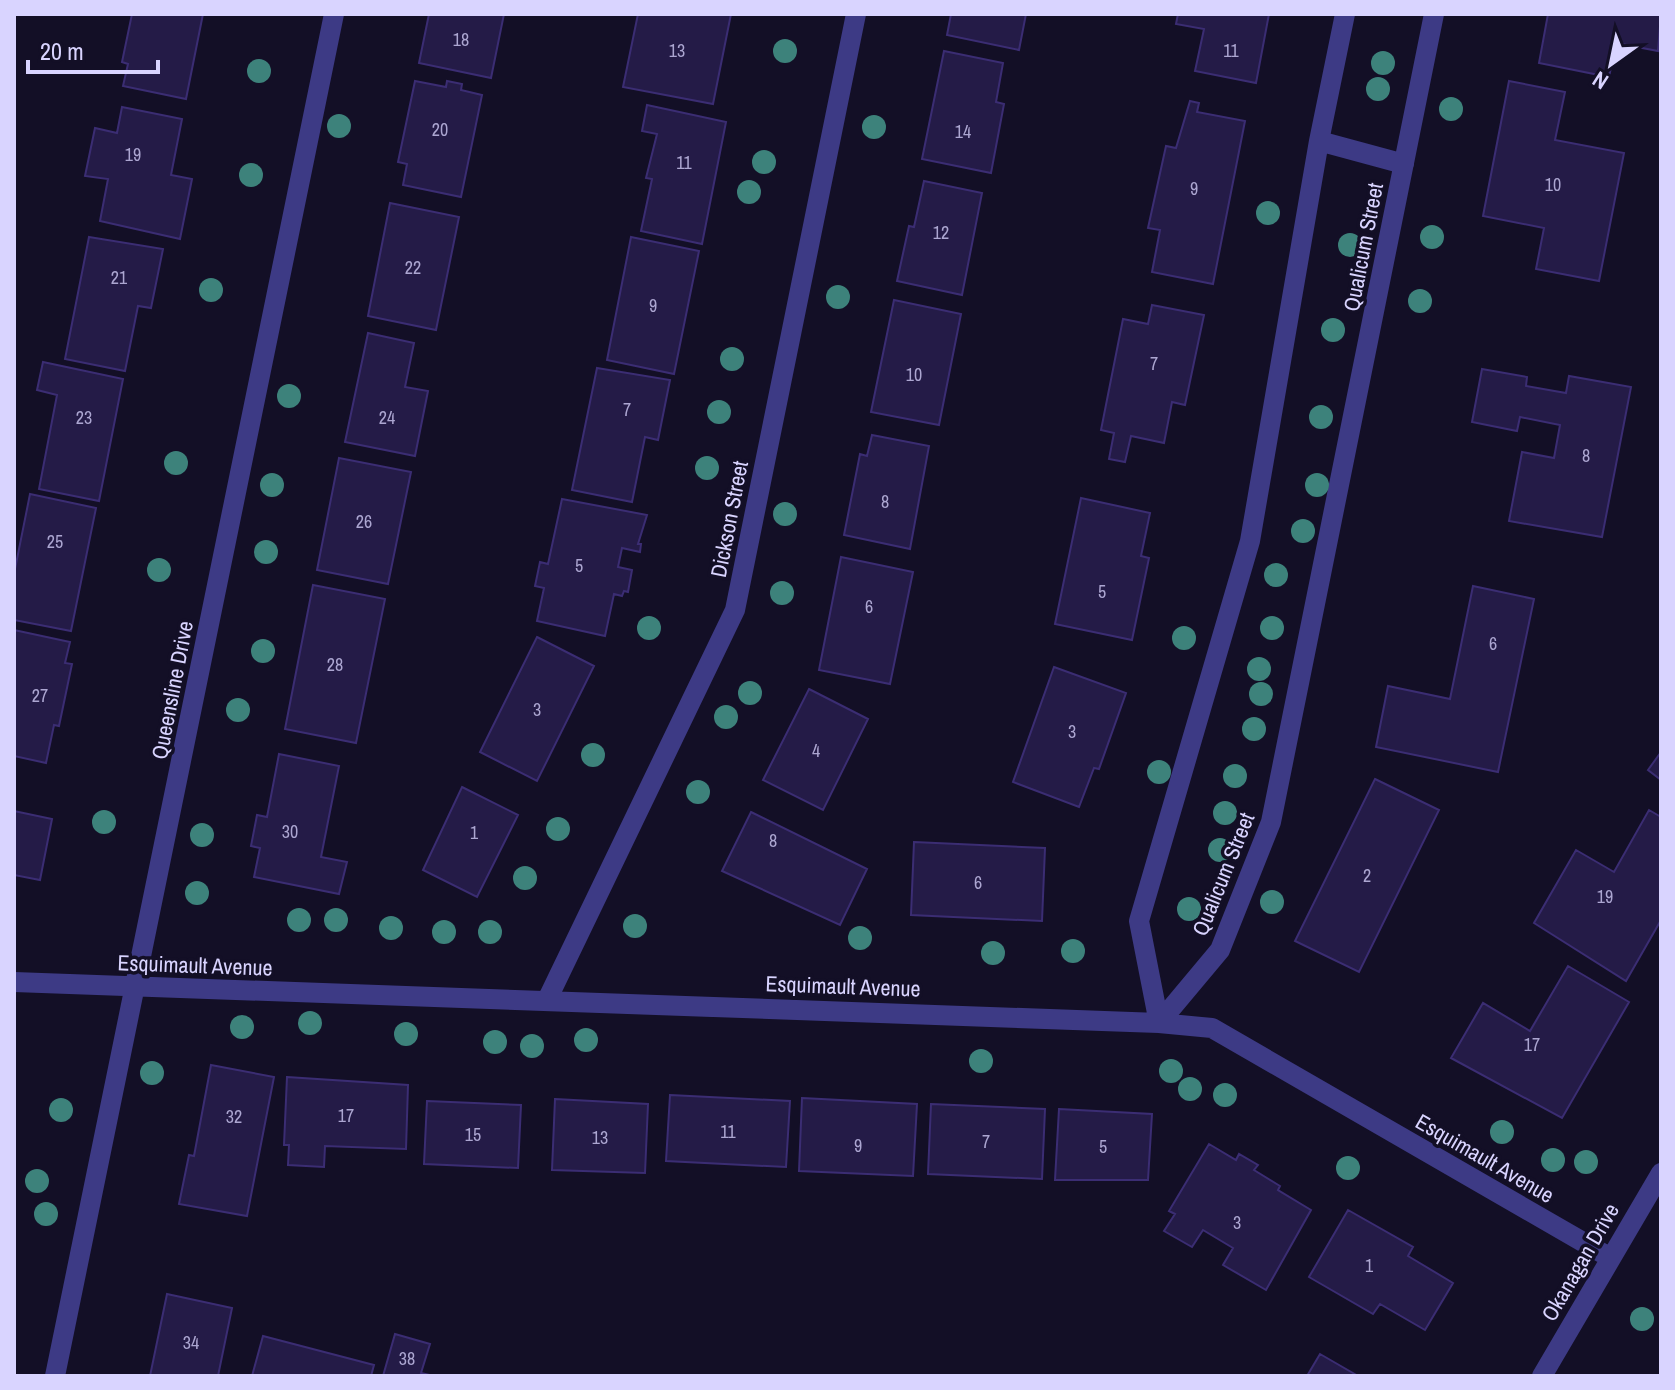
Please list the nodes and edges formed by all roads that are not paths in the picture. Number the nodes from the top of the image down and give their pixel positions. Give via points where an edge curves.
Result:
1 (334, 14) edge
2 (856, 14) edge
3 (1345, 14) edge
4 (1434, 14) edge
5 (1319, 141) junction
6 (1404, 164) junction
7 (14, 982) edge
8 (136, 988) junction
9 (548, 998) junction
10 (1159, 1023) junction
11 (1661, 1173) edge
12 (1609, 1257) junction
13 (55, 1376) edge
14 (1542, 1376) edge

1 - 8 street, Queensline Drive
2 - 9 street, Dickson Street via 735,610
3 - 5 street
4 - 6 street, Qualicum Street
5 - 6 street, Qualicum Street
5 - 10 street via 1250,541 1139,921
6 - 10 street, Qualicum Street via 1271,822 1220,950
7 - 8 street, Esquimault Avenue
8 - 9 street, Esquimault Avenue
8 - 13 street, Queensline Drive
9 - 10 street, Esquimault Avenue
10 - 12 street, Esquimault Avenue via 1212,1028
11 - 12 street, Okanagan Drive
12 - 14 street, Okanagan Drive

